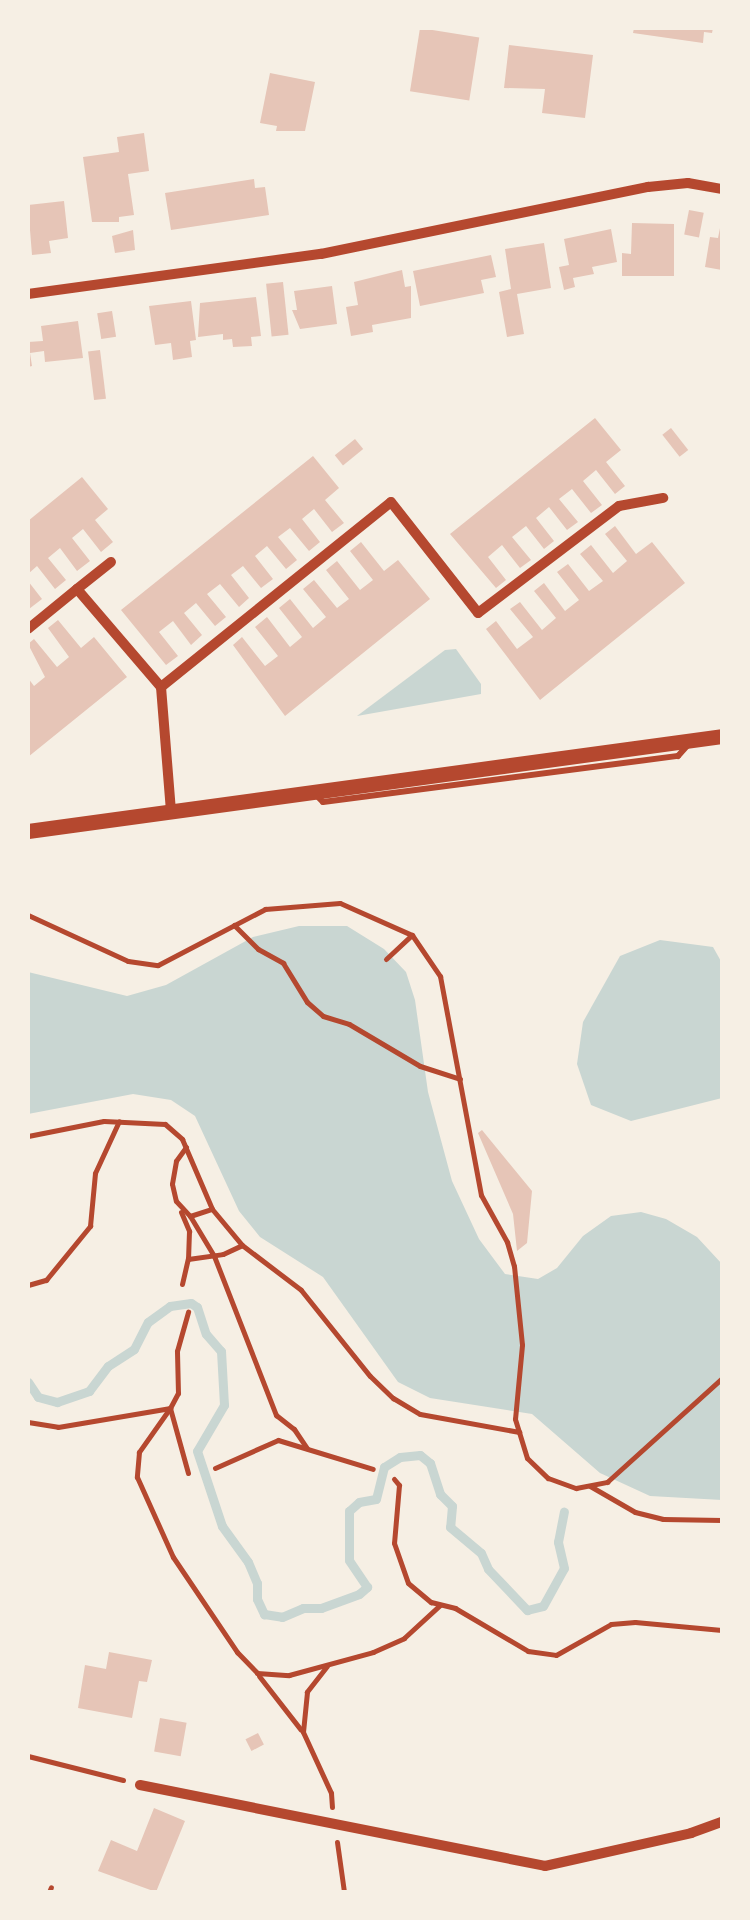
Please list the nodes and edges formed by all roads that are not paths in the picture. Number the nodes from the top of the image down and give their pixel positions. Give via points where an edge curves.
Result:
1 (722, 189) edge
2 (28, 294) edge
3 (663, 498) dead end
4 (111, 562) dead end
5 (77, 589) junction
6 (28, 628) edge
7 (161, 688) junction
8 (722, 736) edge
9 (171, 810) junction
10 (28, 830) edge
11 (140, 1784) road end
12 (722, 1822) edge

1 - 2 street via 688,183 648,187 322,254
3 - 7 street via 619,506 478,613 391,502
4 - 5 street
5 - 6 street
5 - 7 street
7 - 9 street
8 - 9 street
9 - 10 street
11 - 12 street via 545,1866

